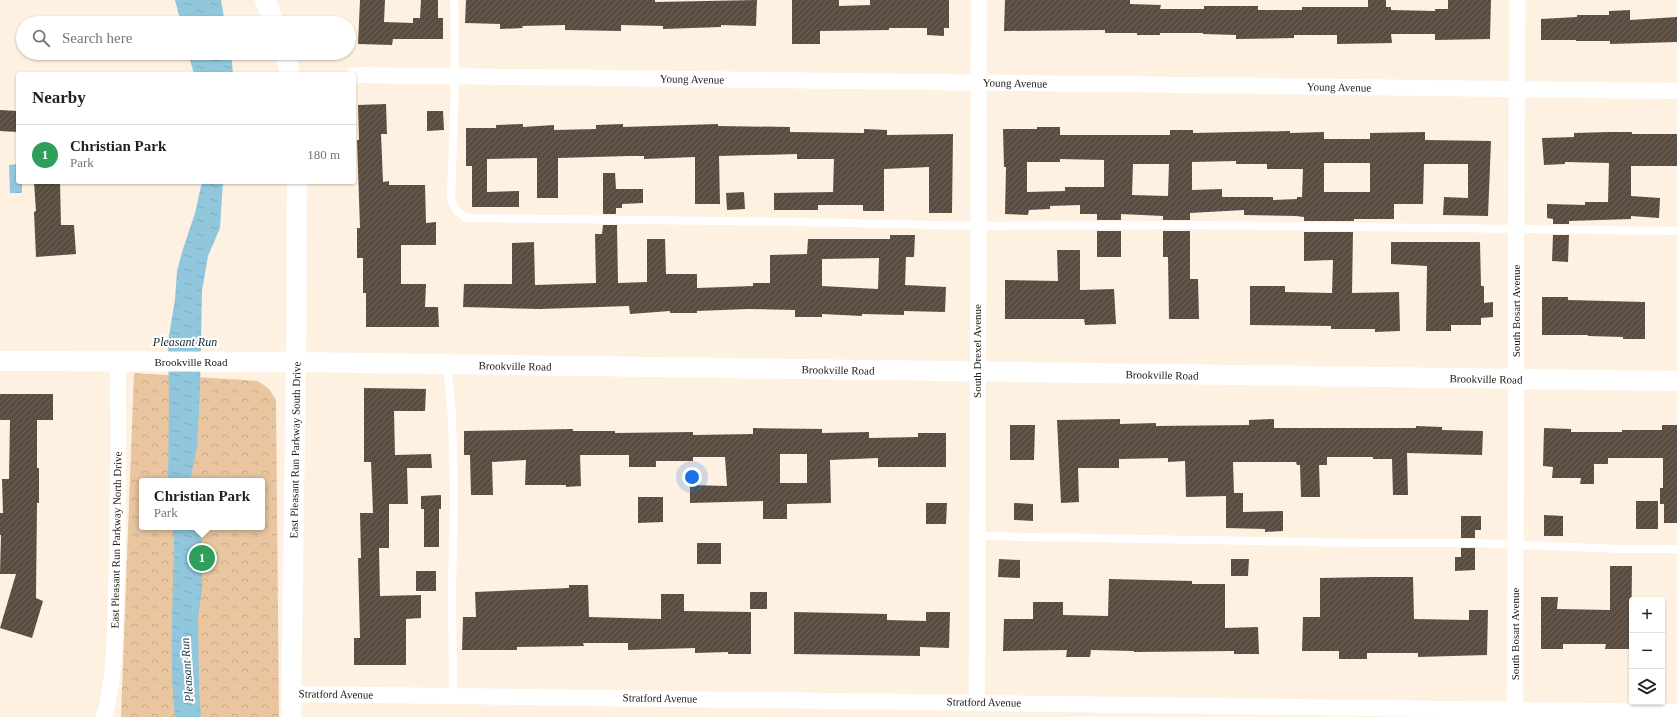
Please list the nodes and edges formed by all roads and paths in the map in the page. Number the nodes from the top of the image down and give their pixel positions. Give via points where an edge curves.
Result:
1 (265, 0) edge
2 (454, 0) edge
3 (978, 0) edge
4 (1518, 0) edge
5 (271, 16) edge
6 (287, 60) edge
7 (290, 72) edge
8 (356, 75) edge
9 (455, 76) junction
10 (978, 83) junction
11 (1517, 89) junction
12 (1677, 91) edge
13 (297, 184) edge
14 (978, 226) junction
15 (1516, 230) junction
16 (1677, 231) edge
17 (0, 361) edge
18 (296, 362) junction
19 (118, 363) junction
20 (447, 365) junction
21 (977, 372) junction
22 (1516, 380) junction
23 (1677, 381) edge
24 (977, 536) junction
25 (1516, 545) junction
26 (1677, 549) edge
27 (291, 694) junction
28 (453, 696) junction
29 (976, 702) junction
30 (1677, 712) edge
31 (1515, 713) edge
32 (104, 717) edge
33 (291, 717) edge

1 - 5 street
2 - 9 lane
3 - 10 street, South Drexel Avenue
4 - 11 street, South Bosart Avenue
6 - 7 street
8 - 9 street, Young Avenue
9 - 10 street, Young Avenue
9 - 14 lane via 451,200 457,211 466,218
10 - 11 street, Young Avenue
10 - 14 street, South Drexel Avenue
11 - 12 street, Young Avenue
11 - 15 street, South Bosart Avenue
13 - 18 street, East Pleasant Run Parkway South Drive
14 - 15 lane via 1199,225
14 - 21 street, South Drexel Avenue
15 - 16 lane
15 - 22 street, South Bosart Avenue
17 - 19 street, Brookville Road
18 - 19 street, Brookville Road
18 - 20 street, Brookville Road
18 - 27 street, East Pleasant Run Parkway South Drive
19 - 32 street, East Pleasant Run Parkway North Drive via 115,625 111,678
20 - 21 street, Brookville Road
20 - 28 lane via 452,416 454,496
21 - 22 street, Brookville Road
21 - 24 street, South Drexel Avenue
22 - 23 street, Brookville Road
22 - 25 street, South Bosart Avenue
24 - 25 lane
24 - 29 street, South Drexel Avenue
25 - 26 lane
25 - 31 street, South Bosart Avenue
27 - 28 street, Stratford Avenue
27 - 33 street, East Pleasant Run Parkway South Drive
28 - 29 street, Stratford Avenue
29 - 31 street, Stratford Avenue
30 - 31 street, Stratford Avenue

